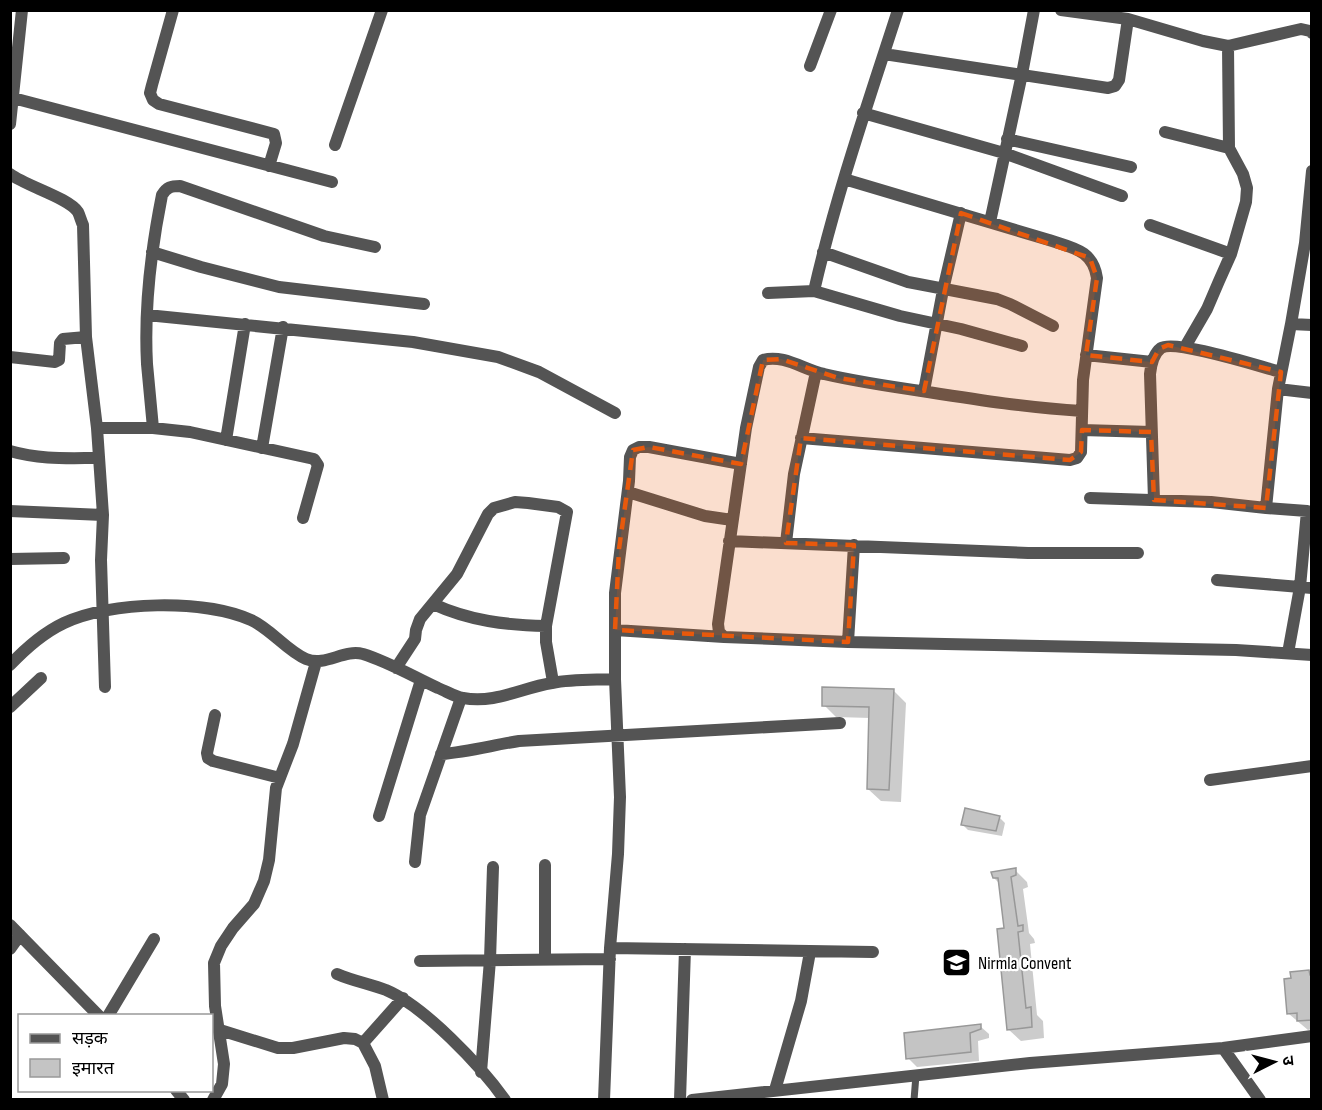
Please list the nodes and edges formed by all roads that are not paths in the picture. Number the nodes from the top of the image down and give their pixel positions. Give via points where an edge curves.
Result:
1 (22, 10) edge
2 (173, 10) edge
3 (382, 10) edge
4 (831, 10) edge
5 (898, 10) edge
6 (1034, 10) edge
7 (1061, 10) edge
8 (1128, 19) junction
9 (1311, 33) edge
10 (1228, 46) junction
11 (884, 54) junction
12 (810, 66) dead end
13 (1022, 74) junction
14 (13, 98) junction
15 (863, 113) junction
16 (10, 124) edge
17 (1165, 132) dead end
18 (1007, 139) junction
19 (335, 145) dead end
20 (1229, 148) junction
21 (1004, 153) junction
22 (269, 166) junction
23 (1131, 167) dead end
24 (1311, 171) edge
25 (10, 174) edge
26 (844, 179) junction
27 (332, 182) dead end
28 (1122, 195) dead end
29 (961, 213) junction
30 (990, 222) junction
31 (1150, 225) dead end
32 (1308, 243) edge
33 (375, 247) dead end
34 (152, 252) junction
35 (823, 252) junction
36 (1231, 254) junction
37 (943, 290) junction
38 (814, 291) junction
39 (768, 293) dead end
40 (424, 304) dead end
41 (147, 315) junction
42 (245, 324) junction
43 (1291, 324) junction
44 (936, 325) junction
45 (1311, 325) edge
46 (1053, 326) dead end
47 (283, 327) junction
48 (86, 337) junction
49 (1022, 346) dead end
50 (1185, 347) junction
51 (1086, 355) junction
52 (10, 357) edge
53 (1152, 362) junction
54 (816, 372) junction
55 (1281, 372) junction
56 (1278, 389) junction
57 (924, 392) junction
58 (1311, 393) edge
59 (1082, 411) junction
60 (615, 413) dead end
61 (97, 428) junction
62 (153, 428) junction
63 (1082, 430) junction
64 (1151, 432) junction
65 (801, 438) junction
66 (226, 440) junction
67 (262, 448) junction
68 (10, 451) edge
69 (99, 458) junction
70 (741, 464) junction
71 (628, 492) junction
72 (1090, 498) dead end
73 (1154, 501) junction
74 (1266, 508) junction
75 (10, 511) edge
76 (1309, 511) edge
77 (102, 515) junction
78 (303, 518) dead end
79 (732, 520) junction
80 (729, 541) junction
81 (786, 543) junction
82 (854, 545) junction
83 (1138, 553) dead end
84 (64, 558) dead end
85 (10, 559) edge
86 (1217, 580) dead end
87 (1306, 587) edge
88 (433, 604) junction
89 (102, 610) junction
90 (546, 626) junction
91 (615, 630) junction
92 (724, 637) junction
93 (848, 642) junction
94 (1288, 652) junction
95 (1311, 655) edge
96 (316, 662) junction
97 (10, 665) edge
98 (396, 668) junction
99 (1311, 669) edge
100 (41, 678) dead end
101 (615, 679) junction
102 (421, 680) junction
103 (553, 682) junction
104 (105, 687) dead end
105 (461, 698) junction
106 (10, 707) edge
107 (215, 715) dead end
108 (840, 723) dead end
109 (619, 735) junction
110 (441, 754) junction
111 (1311, 766) edge
112 (280, 778) junction
113 (1210, 780) dead end
114 (379, 816) dead end
115 (415, 862) dead end
116 (545, 866) dead end
117 (493, 867) dead end
118 (10, 925) edge
119 (20, 935) junction
120 (154, 939) dead end
121 (10, 949) edge
122 (685, 949) junction
123 (810, 952) junction
124 (873, 952) dead end
125 (610, 954) junction
126 (490, 960) junction
127 (545, 960) junction
128 (420, 961) dead end
129 (337, 974) dead end
130 (402, 998) junction
131 (97, 1014) edge
132 (109, 1014) edge
133 (220, 1030) junction
134 (1311, 1036) edge
135 (363, 1043) junction
136 (1223, 1048) junction
137 (482, 1072) junction
138 (916, 1075) junction
139 (775, 1090) junction
140 (213, 1100) edge
141 (383, 1100) edge
142 (505, 1100) edge
143 (604, 1100) edge
144 (680, 1100) edge
145 (692, 1100) edge
146 (914, 1100) edge
147 (1260, 1100) edge

1 - 14 street
2 - 22 street via 150,93 153,100 274,134 276,143
3 - 19 street
4 - 12 street
5 - 11 street
6 - 13 street
7 - 8 street
8 - 10 street
8 - 13 street via 1115,86
9 - 10 street via 1301,29
10 - 20 street
11 - 13 street
11 - 15 street
13 - 18 street
14 - 16 street
14 - 22 street
15 - 21 street
15 - 26 street
17 - 20 street
18 - 21 street
18 - 23 street
20 - 36 street via 1247,188
21 - 28 street
21 - 30 street
22 - 27 street
24 - 32 street
25 - 48 street via 77,210 83,225
26 - 29 street
26 - 35 street
29 - 30 street
29 - 37 street
30 - 51 street via 1081,251 1090,258 1097,278
31 - 36 street
32 - 43 street
33 - 34 street via 324,236 172,186 162,195
34 - 40 street via 279,287
34 - 41 street
35 - 37 street via 881,274
35 - 38 street
36 - 50 street
37 - 44 street
37 - 46 street via 997,299
38 - 39 street
38 - 44 street
41 - 42 street
41 - 62 street
42 - 47 street
42 - 66 street
43 - 45 street
43 - 55 street
44 - 49 street
44 - 57 street
47 - 60 street via 413,342 498,357 539,372
47 - 67 street
48 - 52 street via 63,339 59,360 55,362
48 - 61 street
50 - 53 street via 1168,345 1159,349
50 - 55 street
51 - 53 street
51 - 59 street
53 - 64 street
54 - 57 street
54 - 65 street
54 - 70 street via 782,359 763,360
55 - 56 street
56 - 58 street
56 - 74 street
57 - 59 street
59 - 63 street
61 - 62 street
61 - 69 street
62 - 66 street
63 - 64 street
63 - 65 street via 1081,452 1070,460
64 - 73 street
65 - 81 street
66 - 67 street
67 - 78 street via 317,461
68 - 69 street via 54,459
69 - 77 street
70 - 71 street via 639,447 630,457
70 - 79 street
71 - 79 street via 705,516
71 - 91 street via 619,549
72 - 73 street
73 - 74 street
74 - 76 street
75 - 77 street
76 - 87 street
77 - 89 street
79 - 80 street
80 - 81 street
80 - 92 street via 718,624
81 - 82 street
82 - 83 street via 918,550
82 - 93 street
84 - 85 street
86 - 87 street
87 - 94 street
88 - 90 street via 496,624
88 - 90 street via 457,574 494,508 514,502 558,507 567,512 567,519
88 - 98 street via 420,619 415,639
89 - 96 street via 175,606 238,615 253,620 304,659
89 - 97 street via 65,622 39,638
89 - 104 street
90 - 103 street
91 - 92 street
91 - 101 street
92 - 93 street
93 - 94 street
94 - 95 street
95 - 99 street
96 - 98 street via 338,655 362,654
96 - 112 street
98 - 102 street
100 - 106 street
101 - 103 street
101 - 109 street
102 - 105 street
102 - 114 street
103 - 105 street via 496,699
105 - 110 street
107 - 112 street via 208,758
108 - 109 street
109 - 110 street via 519,741
109 - 125 street via 618,854
110 - 115 street via 420,815
111 - 113 street
112 - 133 street via 264,881 254,904 233,928 214,963 214,997
116 - 127 street
117 - 126 street
118 - 119 street
119 - 121 street
119 - 131 street
120 - 132 street
122 - 123 street
122 - 125 street
122 - 144 street
123 - 124 street
123 - 139 street via 801,1001
125 - 127 street
125 - 143 street
126 - 127 street
126 - 128 street
126 - 137 street
129 - 130 street
130 - 135 street
130 - 137 street via 443,1031
133 - 135 street via 278,1048 344,1038
133 - 140 street via 224,1064 222,1084
134 - 136 street
135 - 141 street via 375,1066
136 - 138 street
136 - 147 street
137 - 142 street
138 - 139 street
138 - 146 lane
139 - 145 street

